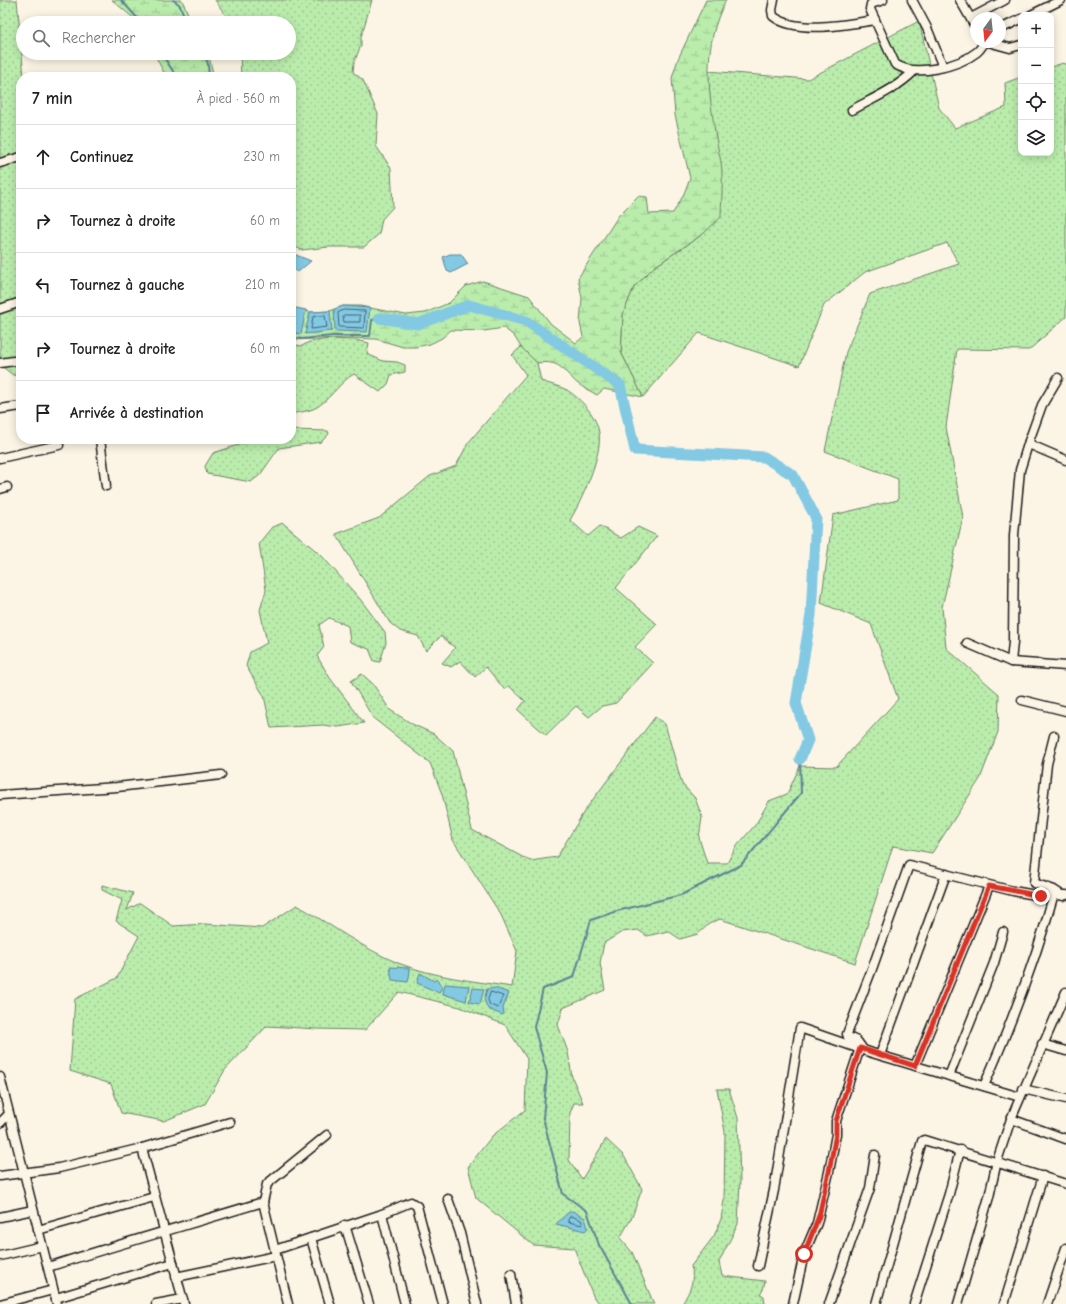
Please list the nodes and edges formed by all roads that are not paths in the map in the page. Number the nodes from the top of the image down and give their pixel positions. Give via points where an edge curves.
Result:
1 (774, 0) edge
2 (883, 0) edge
3 (912, 0) edge
4 (960, 0) edge
5 (1005, 0) edge
6 (1061, 0) edge
7 (982, 12) edge
8 (1037, 12) edge
9 (970, 16) edge
10 (875, 20) junction
11 (1018, 20) edge
12 (1006, 26) edge
13 (1018, 45) edge
14 (1006, 47) edge
15 (980, 48) edge
16 (944, 67) junction
17 (914, 70) junction
18 (852, 110) dead end
19 (16, 158) edge
20 (0, 163) edge
21 (16, 304) edge
22 (0, 309) edge
23 (16, 361) edge
24 (0, 363) edge
25 (1058, 378) dead end
26 (16, 407) edge
27 (0, 409) edge
28 (1029, 441) junction
29 (101, 444) edge
30 (58, 445) dead end
31 (0, 458) edge
32 (1066, 460) edge
33 (106, 486) dead end
34 (967, 643) dead end
35 (1011, 662) junction
36 (1066, 666) edge
37 (1022, 700) dead end
38 (1066, 711) edge
39 (1054, 736) dead end
40 (221, 774) dead end
41 (0, 795) edge
42 (946, 874) junction
43 (989, 886) junction
44 (1064, 896) edge
45 (1053, 897) junction
46 (1003, 932) dead end
47 (1066, 992) edge
48 (1042, 1044) junction
49 (861, 1049) junction
50 (1066, 1051) edge
51 (880, 1055) junction
52 (915, 1066) junction
53 (949, 1076) junction
54 (1, 1081) edge
55 (984, 1086) junction
56 (1021, 1093) junction
57 (1066, 1099) edge
58 (9, 1114) junction
59 (1011, 1119) junction
60 (230, 1122) dead end
61 (0, 1123) edge
62 (327, 1135) dead end
63 (1066, 1139) edge
64 (142, 1148) junction
65 (960, 1150) junction
66 (875, 1155) dead end
67 (997, 1161) junction
68 (24, 1173) junction
69 (0, 1176) edge
70 (1043, 1176) junction
71 (1066, 1184) edge
72 (154, 1197) junction
73 (448, 1200) dead end
74 (263, 1202) junction
75 (33, 1210) junction
76 (382, 1214) junction
77 (0, 1217) edge
78 (345, 1226) junction
79 (38, 1230) junction
80 (165, 1232) junction
81 (312, 1238) junction
82 (42, 1246) junction
83 (1066, 1248) edge
84 (275, 1253) junction
85 (0, 1256) edge
86 (173, 1263) junction
87 (758, 1266) dead end
88 (48, 1267) junction
89 (511, 1274) dead end
90 (176, 1276) junction
91 (55, 1297) edge
92 (184, 1302) edge
93 (0, 1304) edge
94 (156, 1304) edge
95 (288, 1304) edge
96 (330, 1304) edge
97 (369, 1304) edge
98 (405, 1304) edge
99 (442, 1304) edge
100 (477, 1304) edge
101 (516, 1304) edge
102 (793, 1304) edge
103 (829, 1304) edge
104 (876, 1304) edge
105 (914, 1304) edge
106 (958, 1304) edge
107 (1004, 1304) edge
108 (1047, 1304) edge

1 - 10 street via 773,16 792,23 819,27
2 - 10 street via 869,7
3 - 16 street
4 - 9 street
5 - 7 street
6 - 8 street
10 - 17 street via 895,64
11 - 12 street
13 - 14 street
15 - 16 street via 975,53
16 - 17 street via 935,70
17 - 18 street via 902,83
19 - 20 street
21 - 22 street
23 - 24 street
25 - 28 street via 1042,405
26 - 27 street
28 - 32 street via 1032,445
28 - 35 street via 1020,470 1014,535
29 - 33 street
30 - 31 street
34 - 35 street
35 - 36 street
37 - 38 street
39 - 44 street via 1047,764 1034,883
40 - 41 street via 117,787
42 - 43 street
42 - 49 street via 909,865 847,1034 859,1043
42 - 51 street
43 - 45 street
43 - 52 street
44 - 45 street
45 - 55 street via 1025,988
46 - 53 street via 994,963
47 - 48 street
48 - 50 street
48 - 56 street
49 - 51 street
49 - 87 street via 800,1028 774,1190
49 - 102 street via 836,1121 826,1187 817,1223 804,1254
51 - 52 street
52 - 53 street
53 - 55 street
54 - 58 street
55 - 56 street
56 - 57 street
56 - 59 street
58 - 61 street
58 - 68 street
59 - 63 street
59 - 67 street
60 - 64 street
62 - 74 street via 267,1184
64 - 68 street via 59,1168
64 - 72 street
65 - 67 street
65 - 104 street via 924,1140 920,1143 910,1188
65 - 105 street via 949,1194
66 - 103 street via 870,1188
67 - 70 street
67 - 106 street
68 - 69 street
68 - 75 street
70 - 71 street
70 - 107 street
72 - 79 street
72 - 80 street
73 - 100 street via 460,1233
74 - 80 street
74 - 84 street
75 - 77 street
75 - 79 street
76 - 78 street
76 - 98 street
76 - 99 street via 411,1202 417,1206
78 - 81 street
78 - 97 street
79 - 82 street
80 - 86 street
80 - 88 street
81 - 84 street
81 - 96 street
82 - 85 street
82 - 88 street
83 - 108 street
84 - 90 street
84 - 95 street
86 - 90 street
86 - 91 street
88 - 91 street
89 - 101 street
90 - 92 street
91 - 93 street
92 - 94 street

